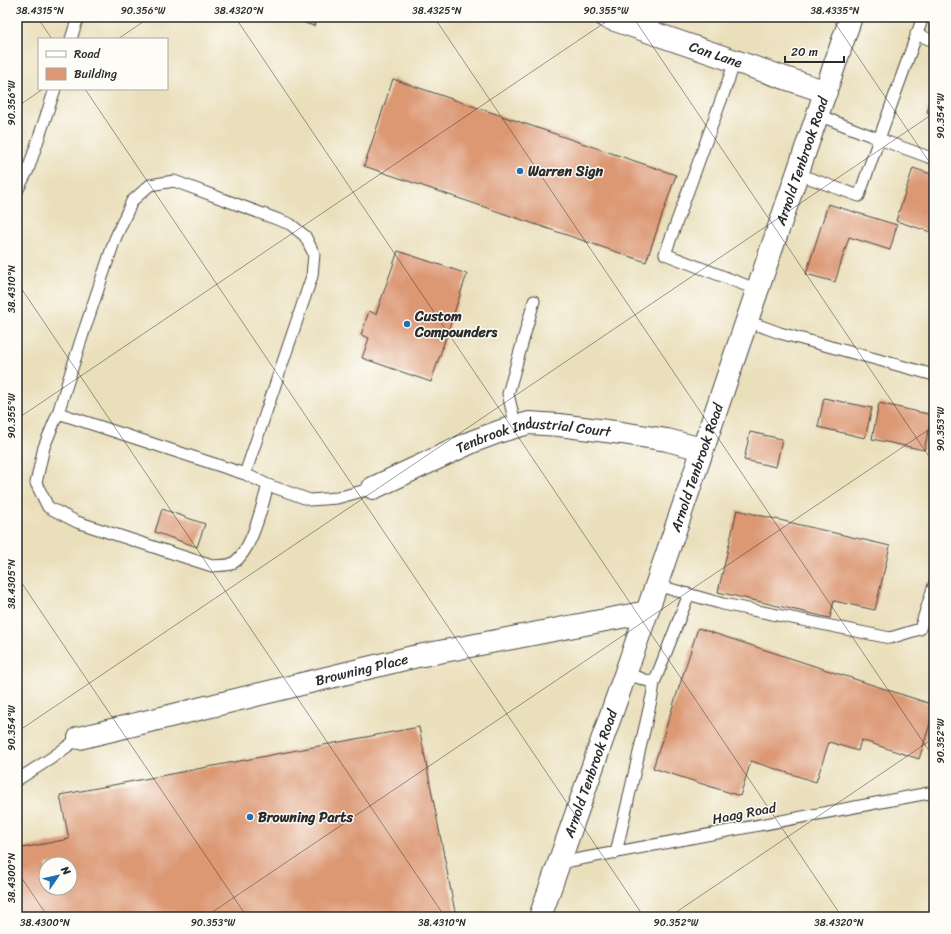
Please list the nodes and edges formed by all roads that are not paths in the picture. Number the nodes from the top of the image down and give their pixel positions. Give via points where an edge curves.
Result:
1 (78, 17) edge
2 (606, 17) edge
3 (851, 17) edge
4 (923, 17) edge
5 (916, 34) junction
6 (71, 38) edge
7 (934, 41) edge
8 (735, 62) junction
9 (55, 90) edge
10 (826, 92) junction
11 (818, 115) junction
12 (879, 139) junction
13 (934, 159) edge
14 (798, 174) junction
15 (17, 192) edge
16 (758, 290) junction
17 (534, 301) dead end
18 (747, 321) junction
19 (934, 376) edge
20 (58, 414) junction
21 (516, 427) junction
22 (702, 449) junction
23 (245, 474) junction
24 (268, 485) junction
25 (373, 488) joint
26 (656, 585) junction
27 (934, 585) edge
28 (689, 594) junction
29 (647, 612) junction
30 (625, 673) junction
31 (654, 683) junction
32 (79, 738) joint
33 (17, 780) edge
34 (934, 792) edge
35 (616, 853) junction
36 (560, 863) junction
37 (540, 917) edge

1 - 6 lane
2 - 8 street, Can Lane
3 - 10 street, Arnold Tenbrook Road
4 - 5 lane
5 - 7 lane
5 - 12 lane
8 - 10 street, Can Lane
8 - 16 lane via 665,254
9 - 15 lane via 28,170
10 - 11 street, Arnold Tenbrook Road
11 - 12 lane
11 - 14 street, Arnold Tenbrook Road
12 - 13 lane
12 - 14 lane via 859,196
14 - 16 street, Arnold Tenbrook Road
16 - 18 street, Arnold Tenbrook Road
17 - 21 lane via 508,394
18 - 19 lane via 780,333
18 - 22 street, Arnold Tenbrook Road
20 - 23 lane
20 - 23 lane via 115,239 132,201 150,185 174,181 290,224 305,236 314,254 312,276
20 - 24 lane via 44,447 36,483 48,507 77,522 212,566 231,564 246,551
21 - 22 street, Tenbrook Industrial Court via 529,424 559,425 668,440
21 - 25 street, Tenbrook Industrial Court via 474,441
22 - 26 street, Arnold Tenbrook Road
23 - 24 lane
24 - 25 lane via 310,500 337,498
26 - 28 lane
26 - 29 street, Arnold Tenbrook Road
27 - 28 lane via 920,629 890,638 723,604
28 - 31 lane
29 - 30 street, Arnold Tenbrook Road
29 - 32 street, Browning Place via 413,658
30 - 31 lane
30 - 36 street, Arnold Tenbrook Road
31 - 35 lane
32 - 33 lane
34 - 35 lane, Haag Road
35 - 36 lane, Haag Road
36 - 37 street, Arnold Tenbrook Road

